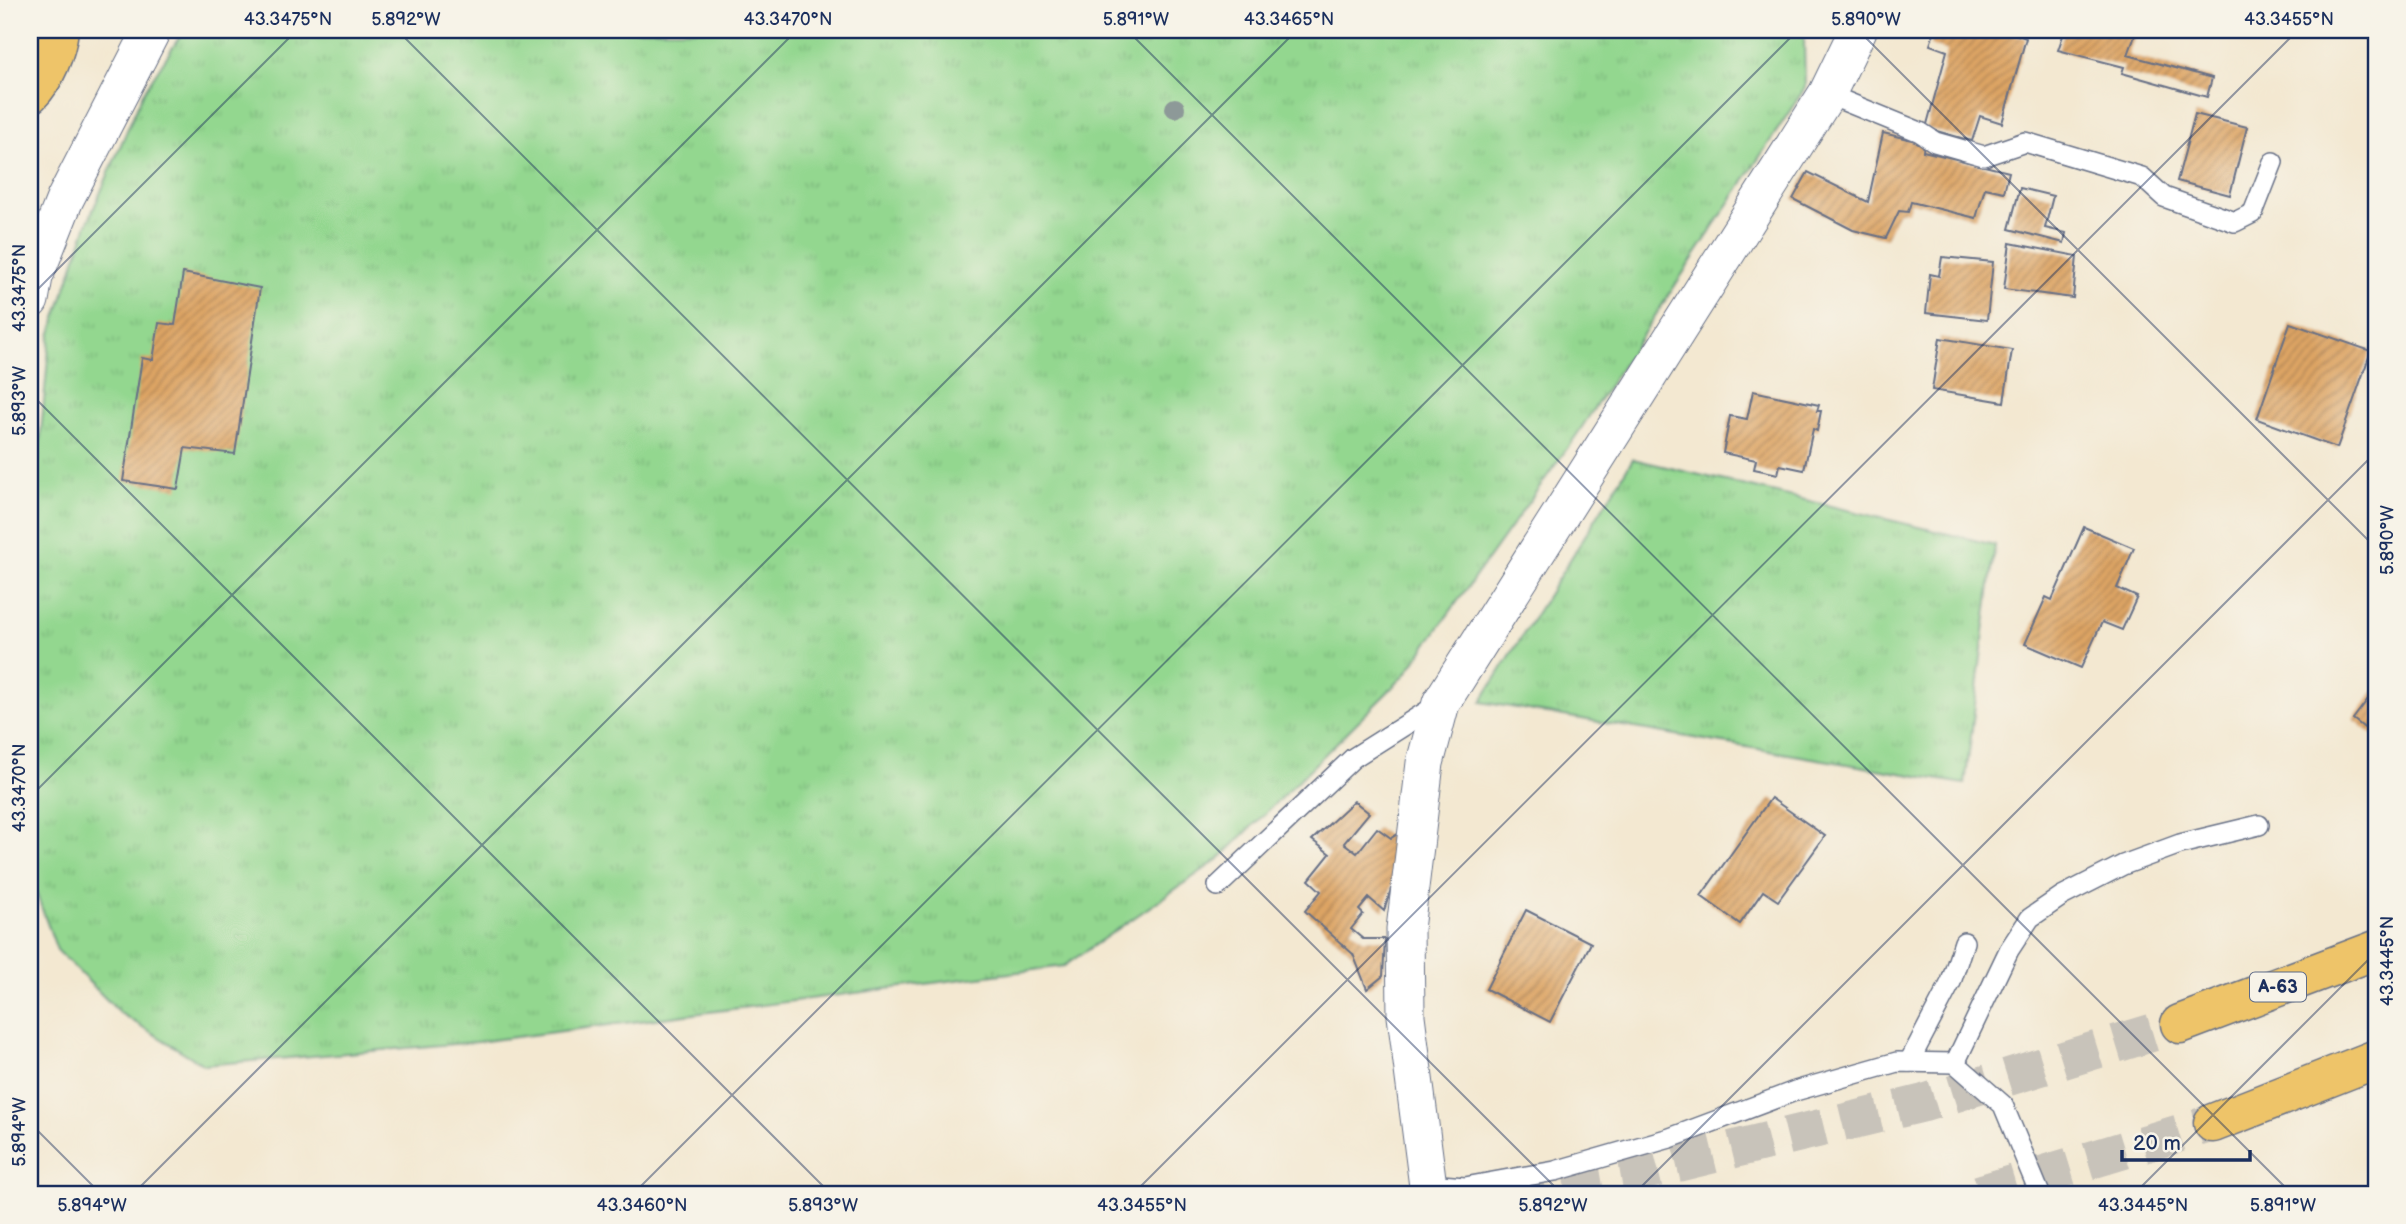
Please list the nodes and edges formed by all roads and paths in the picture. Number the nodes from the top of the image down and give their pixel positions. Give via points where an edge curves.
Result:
1 (60, 30) edge
2 (152, 30) edge
3 (1858, 30) edge
4 (30, 94) edge
5 (1827, 94) junction
6 (2273, 162) dead end
7 (30, 300) edge
8 (1441, 703) junction
9 (2259, 825) dead end
10 (1218, 886) dead end
11 (1964, 942) dead end
12 (2376, 950) edge
13 (2180, 1024) tunnel mouth
14 (2376, 1059) edge
15 (1909, 1062) junction
16 (1955, 1063) junction
17 (2213, 1123) tunnel mouth
18 (1429, 1189) edge
19 (2040, 1194) edge

1 - 4 highway via 57,45
2 - 7 street via 65,199 34,277
3 - 5 street
5 - 6 lane via 1935,142 1984,156 2025,142 2142,177 2164,197 2235,222 2253,213
5 - 8 street
8 - 10 lane via 1353,758
8 - 18 street via 1425,763 1405,929 1406,1016
9 - 16 lane via 2180,844 2123,865 2062,895 2030,918 2009,950
11 - 15 lane via 1951,982
12 - 13 highway, A-63
14 - 17 highway
15 - 16 lane
15 - 18 lane via 1795,1091 1670,1138 1555,1171
16 - 19 lane via 2003,1105

